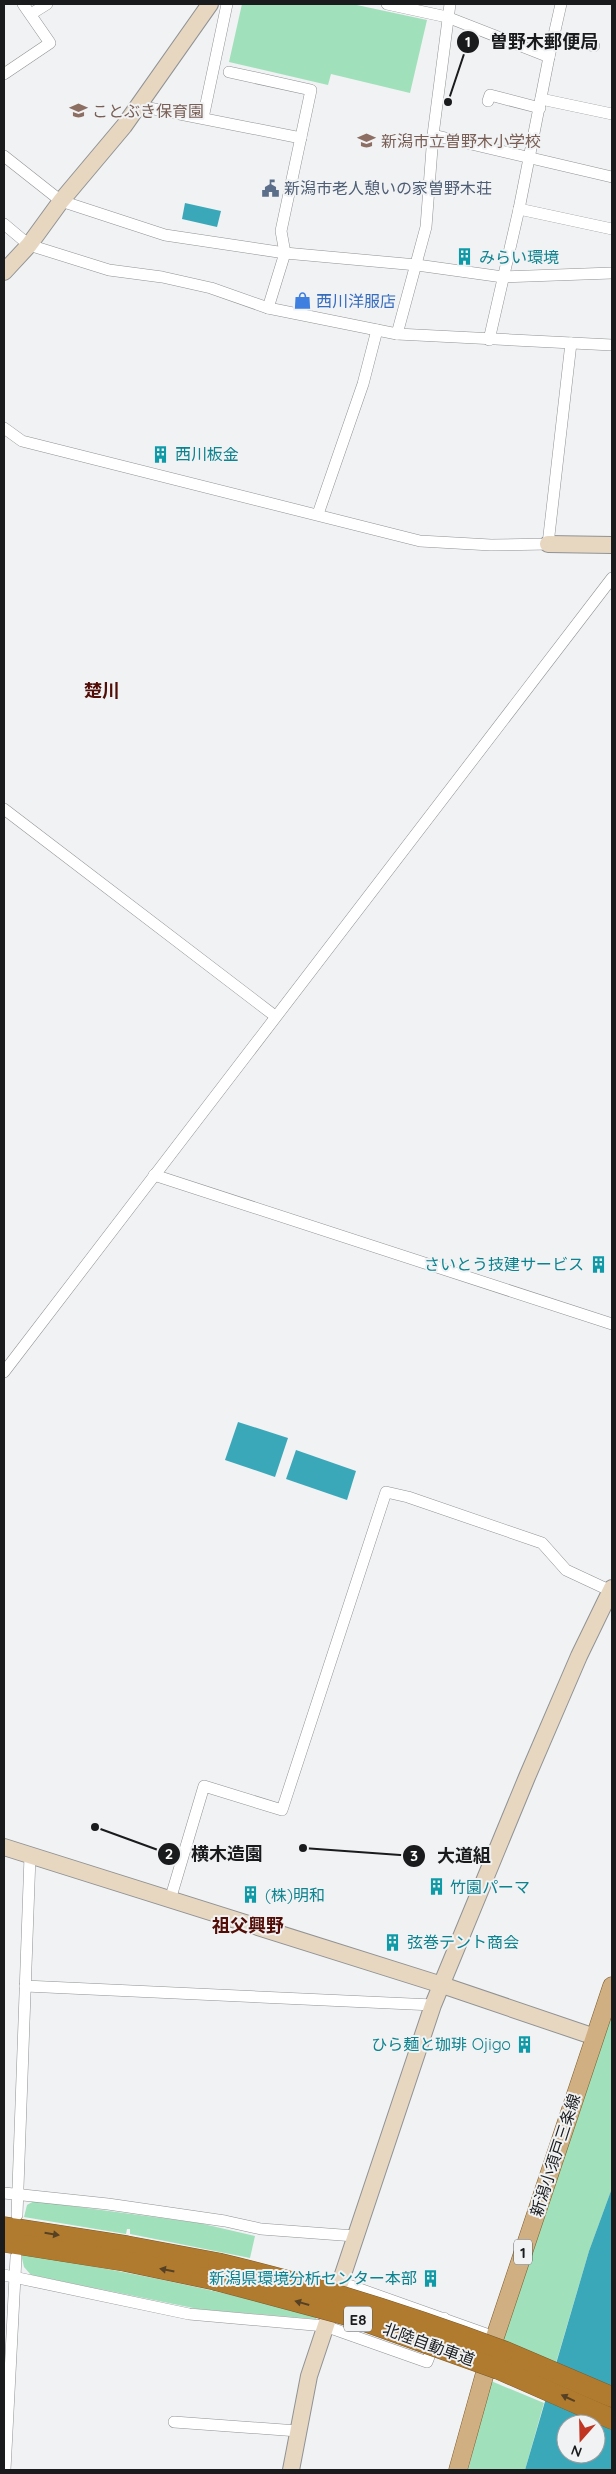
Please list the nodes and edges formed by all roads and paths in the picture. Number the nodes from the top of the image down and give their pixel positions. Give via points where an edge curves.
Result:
1 (23, 4) edge
2 (47, 4) edge
3 (210, 4) edge
4 (227, 4) edge
5 (387, 4) edge
6 (450, 4) edge
7 (562, 4) edge
8 (30, 14) junction
9 (447, 16) junction
10 (554, 37) junction
11 (594, 46) dead end
12 (549, 57) junction
13 (229, 72) dead end
14 (4, 74) edge
15 (488, 101) dead end
16 (540, 104) junction
17 (139, 106) junction
18 (612, 114) edge
19 (203, 118) junction
20 (433, 135) junction
21 (301, 138) junction
22 (4, 156) edge
23 (528, 158) junction
24 (612, 176) edge
25 (62, 201) junction
26 (519, 209) junction
27 (4, 224) edge
28 (612, 229) edge
29 (29, 245) junction
30 (285, 253) junction
31 (417, 265) junction
32 (4, 272) edge
33 (612, 273) edge
34 (503, 277) junction
35 (268, 308) junction
36 (377, 330) junction
37 (397, 334) junction
38 (488, 340) junction
39 (571, 342) junction
40 (612, 345) edge
41 (4, 428) edge
42 (318, 514) junction
43 (548, 544) junction
44 (612, 545) edge
45 (612, 578) edge
46 (4, 809) edge
47 (275, 1016) junction
48 (154, 1175) junction
49 (612, 1324) edge
50 (4, 1372) edge
51 (612, 1590) edge
52 (4, 1847) edge
53 (30, 1856) junction
54 (170, 1900) junction
55 (442, 1985) junction
56 (25, 1986) junction
57 (612, 1986) edge
58 (433, 2005) junction
59 (595, 2037) junction
60 (4, 2194) edge
61 (17, 2195) junction
62 (10, 2221) edge
63 (355, 2236) junction
64 (10, 2250) edge
65 (217, 2272) junction
66 (8, 2276) edge
67 (340, 2282) junction
68 (444, 2318) junction
69 (325, 2326) junction
70 (495, 2337) junction
71 (612, 2397) edge
72 (612, 2419) edge
73 (174, 2422) dead end
74 (298, 2431) junction
75 (5, 2470) edge
76 (291, 2470) edge
77 (458, 2470) edge

1 - 8 street
2 - 8 street
3 - 17 street
4 - 19 street
5 - 9 street
6 - 9 street
7 - 10 street
8 - 14 street via 50,43
9 - 12 street
9 - 20 street
10 - 11 street
10 - 12 street
12 - 16 street
13 - 21 street via 311,90
15 - 16 street via 490,95
16 - 18 street
16 - 23 street
17 - 19 street
17 - 25 street
19 - 21 street
20 - 23 street
20 - 31 street via 426,227
21 - 30 street via 281,231
22 - 25 street
23 - 24 street
23 - 26 street
25 - 29 street
25 - 30 street via 165,235
26 - 28 street
26 - 34 street
27 - 29 street
29 - 32 street
29 - 35 street via 109,270 162,276 210,288
30 - 31 street
30 - 35 street
31 - 34 street
31 - 37 street
33 - 34 street
34 - 38 street
35 - 36 street
36 - 37 street
36 - 42 street via 363,384
37 - 38 street
38 - 39 street
39 - 40 street
39 - 43 street
41 - 42 street via 22,441
42 - 43 street via 420,541
43 - 44 street
45 - 47 street
46 - 47 street
47 - 48 street
48 - 49 street
48 - 50 street
51 - 54 street via 566,1570 542,1543 386,1492 282,1810 204,1786
51 - 55 street via 579,1656
52 - 53 street
53 - 54 street
53 - 56 street
54 - 55 street
55 - 58 street
55 - 59 street
56 - 58 street
56 - 61 street
57 - 59 main road, 新潟小須戸三条線 / 1
58 - 63 street
59 - 70 main road, 新潟小須戸三条線 / 1
60 - 61 street
61 - 62 street
61 - 63 street via 108,2204 225,2221 261,2230
62 -> 65 highway, 北陸自動車道 / E8 via 127,2246
63 - 67 street
65 -> 64 highway, 北陸自動車道 / E8
64 - 66 street
65 - 71 highway, 北陸自動車道 / E8, bridge via 297,2282 429,2323 514,2354
72 -> 65 highway, 北陸自動車道 / E8, bridge via 498,2368
66 - 69 street via 189,2314
66 - 75 street
67 - 68 street
67 - 69 street
68 - 69 street via 427,2362
68 - 70 street
69 - 74 street via 309,2376
70 - 77 main road, 新潟小須戸三条線 / 1
73 - 74 street
74 - 76 street

